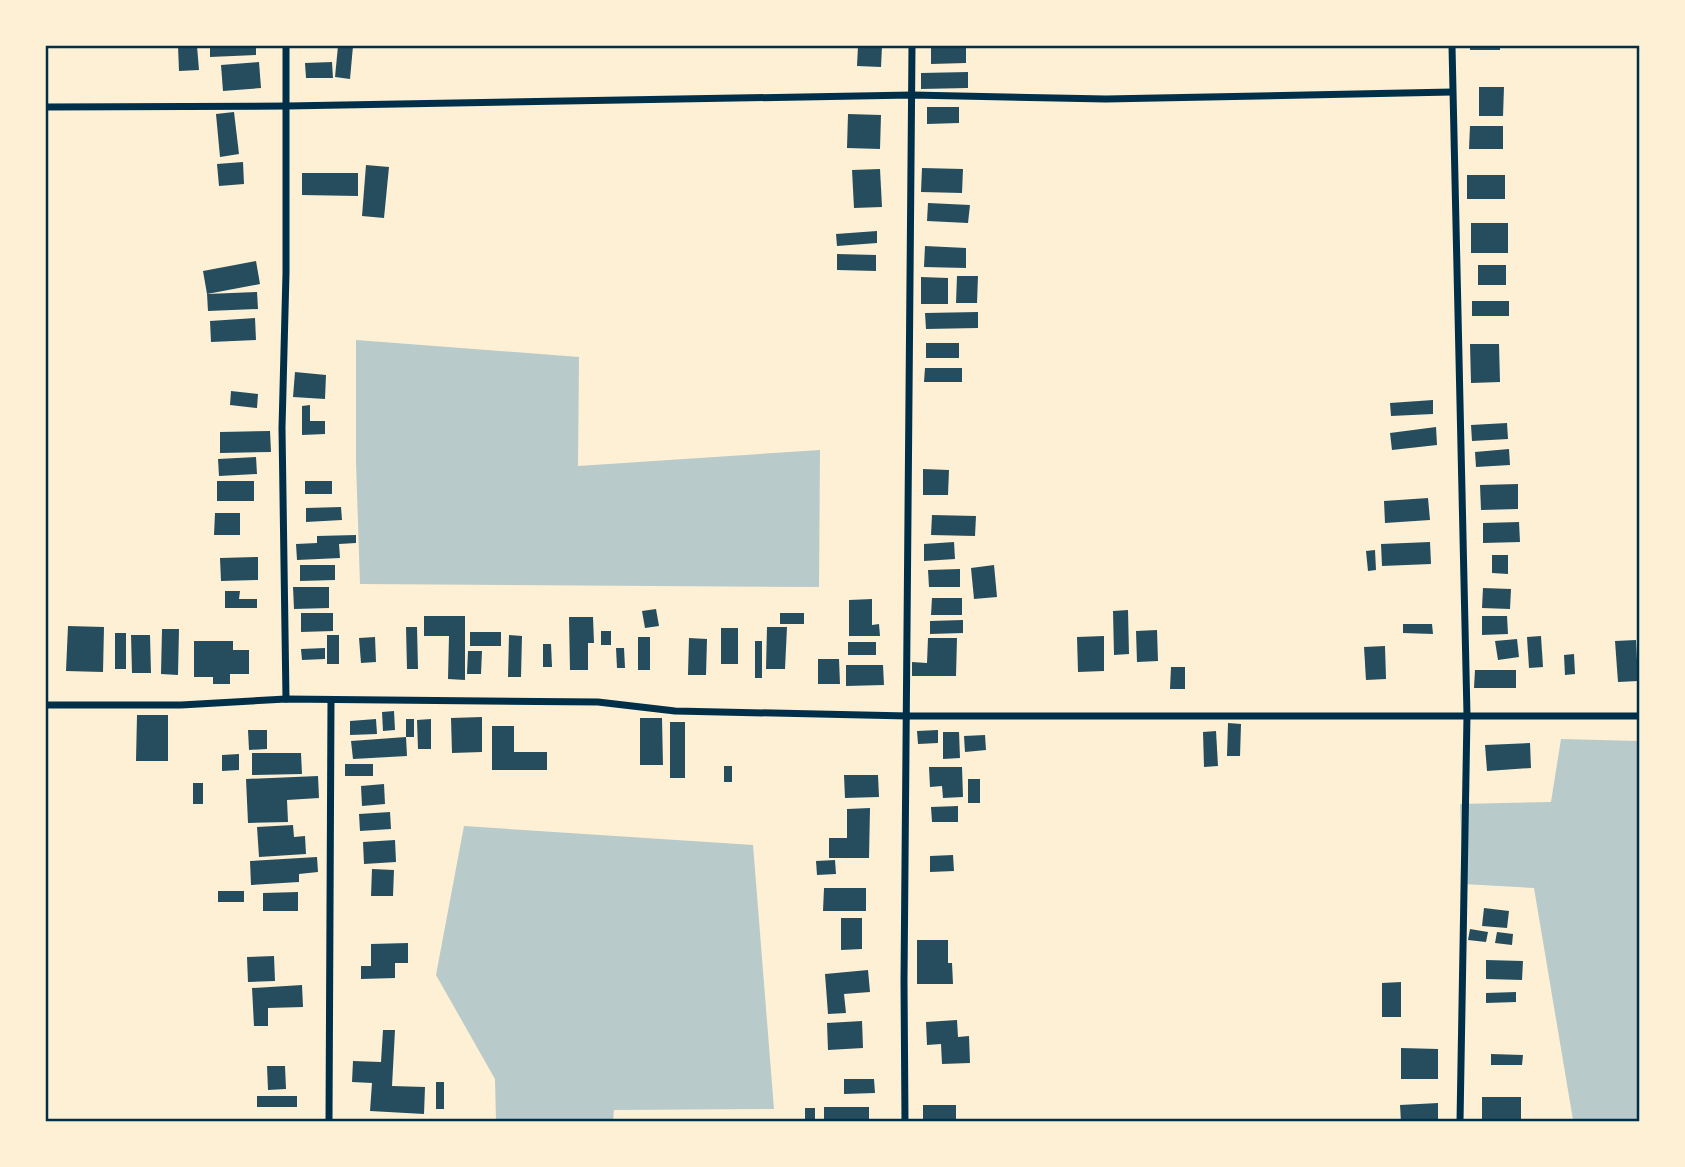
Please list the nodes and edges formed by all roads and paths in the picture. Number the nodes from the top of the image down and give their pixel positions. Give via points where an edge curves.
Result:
1 (286, 46) edge
2 (912, 46) edge
3 (1452, 46) edge
4 (1452, 92) junction
5 (912, 94) junction
6 (287, 106) junction
7 (46, 107) edge
8 (286, 699) junction
9 (331, 700) junction
10 (46, 705) edge
11 (1467, 715) junction
12 (908, 716) junction
13 (1640, 716) edge
14 (329, 1122) edge
15 (905, 1122) edge
16 (1460, 1122) edge

1 - 6 street
2 - 5 street
3 - 4 street
4 - 5 street via 1106,99
4 - 11 street
5 - 6 street
5 - 12 street
6 - 7 street
6 - 8 street via 282,428
8 - 9 street
8 - 10 street
9 - 12 street via 598,702 691,712
9 - 14 street
11 - 12 street
11 - 13 street
11 - 16 street
12 - 15 street

